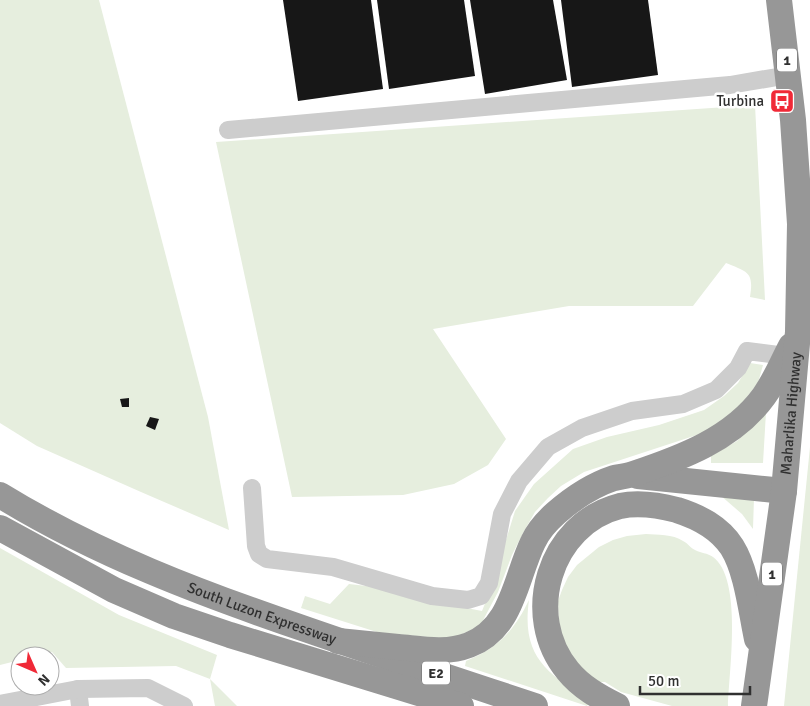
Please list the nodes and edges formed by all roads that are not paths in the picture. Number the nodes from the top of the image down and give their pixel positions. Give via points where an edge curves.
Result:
1 (780, 0) edge
2 (789, 74) junction
3 (793, 120) junction
4 (228, 130) dead end
5 (810, 177) edge
6 (798, 332) junction
7 (786, 356) junction
8 (630, 475) junction
9 (252, 488) dead end
10 (784, 491) junction
11 (0, 495) edge
12 (0, 528) edge
13 (338, 640) junction
14 (331, 665) junction
15 (760, 666) junction
16 (79, 698) edge
17 (0, 704) edge
18 (184, 706) edge
19 (410, 706) edge
20 (461, 706) edge
21 (534, 706) edge
22 (617, 706) edge
23 (754, 706) edge

1 - 2 highway, Maharlika Highway / 1
2 - 3 highway, Maharlika Highway / 1
2 - 4 street via 721,86
3 - 5 highway
3 - 6 highway, Maharlika Highway / 1 via 800,224
6 - 7 highway
6 - 10 highway, Maharlika Highway / 1
7 - 8 highway via 764,396 736,424 682,457
7 - 9 street via 747,351 738,368 716,390 683,404 632,411 590,425 548,448 519,481 502,514 489,583 481,596 468,600 432,596 333,567 267,559 259,554 256,546
8 - 10 highway
8 - 13 highway via 603,482 584,492 542,527 504,616 480,640 460,648 437,651
10 - 15 highway, Maharlika Highway / 1
11 - 13 highway, South Luzon Expressway / E2 via 59,528 179,584
12 - 14 highway, South Luzon Expressway / E2 via 114,590 174,616
13 - 21 highway, South Luzon Expressway / E2
14 - 19 highway
14 - 20 highway, South Luzon Expressway / E2
15 - 22 highway via 743,575 728,542 717,530 694,516 660,506 629,505 611,509 583,524 563,547 551,572 545,614 550,641 567,670 589,691
15 - 23 highway, Maharlika Highway / 1
16 - 17 street
16 - 18 street via 148,688

